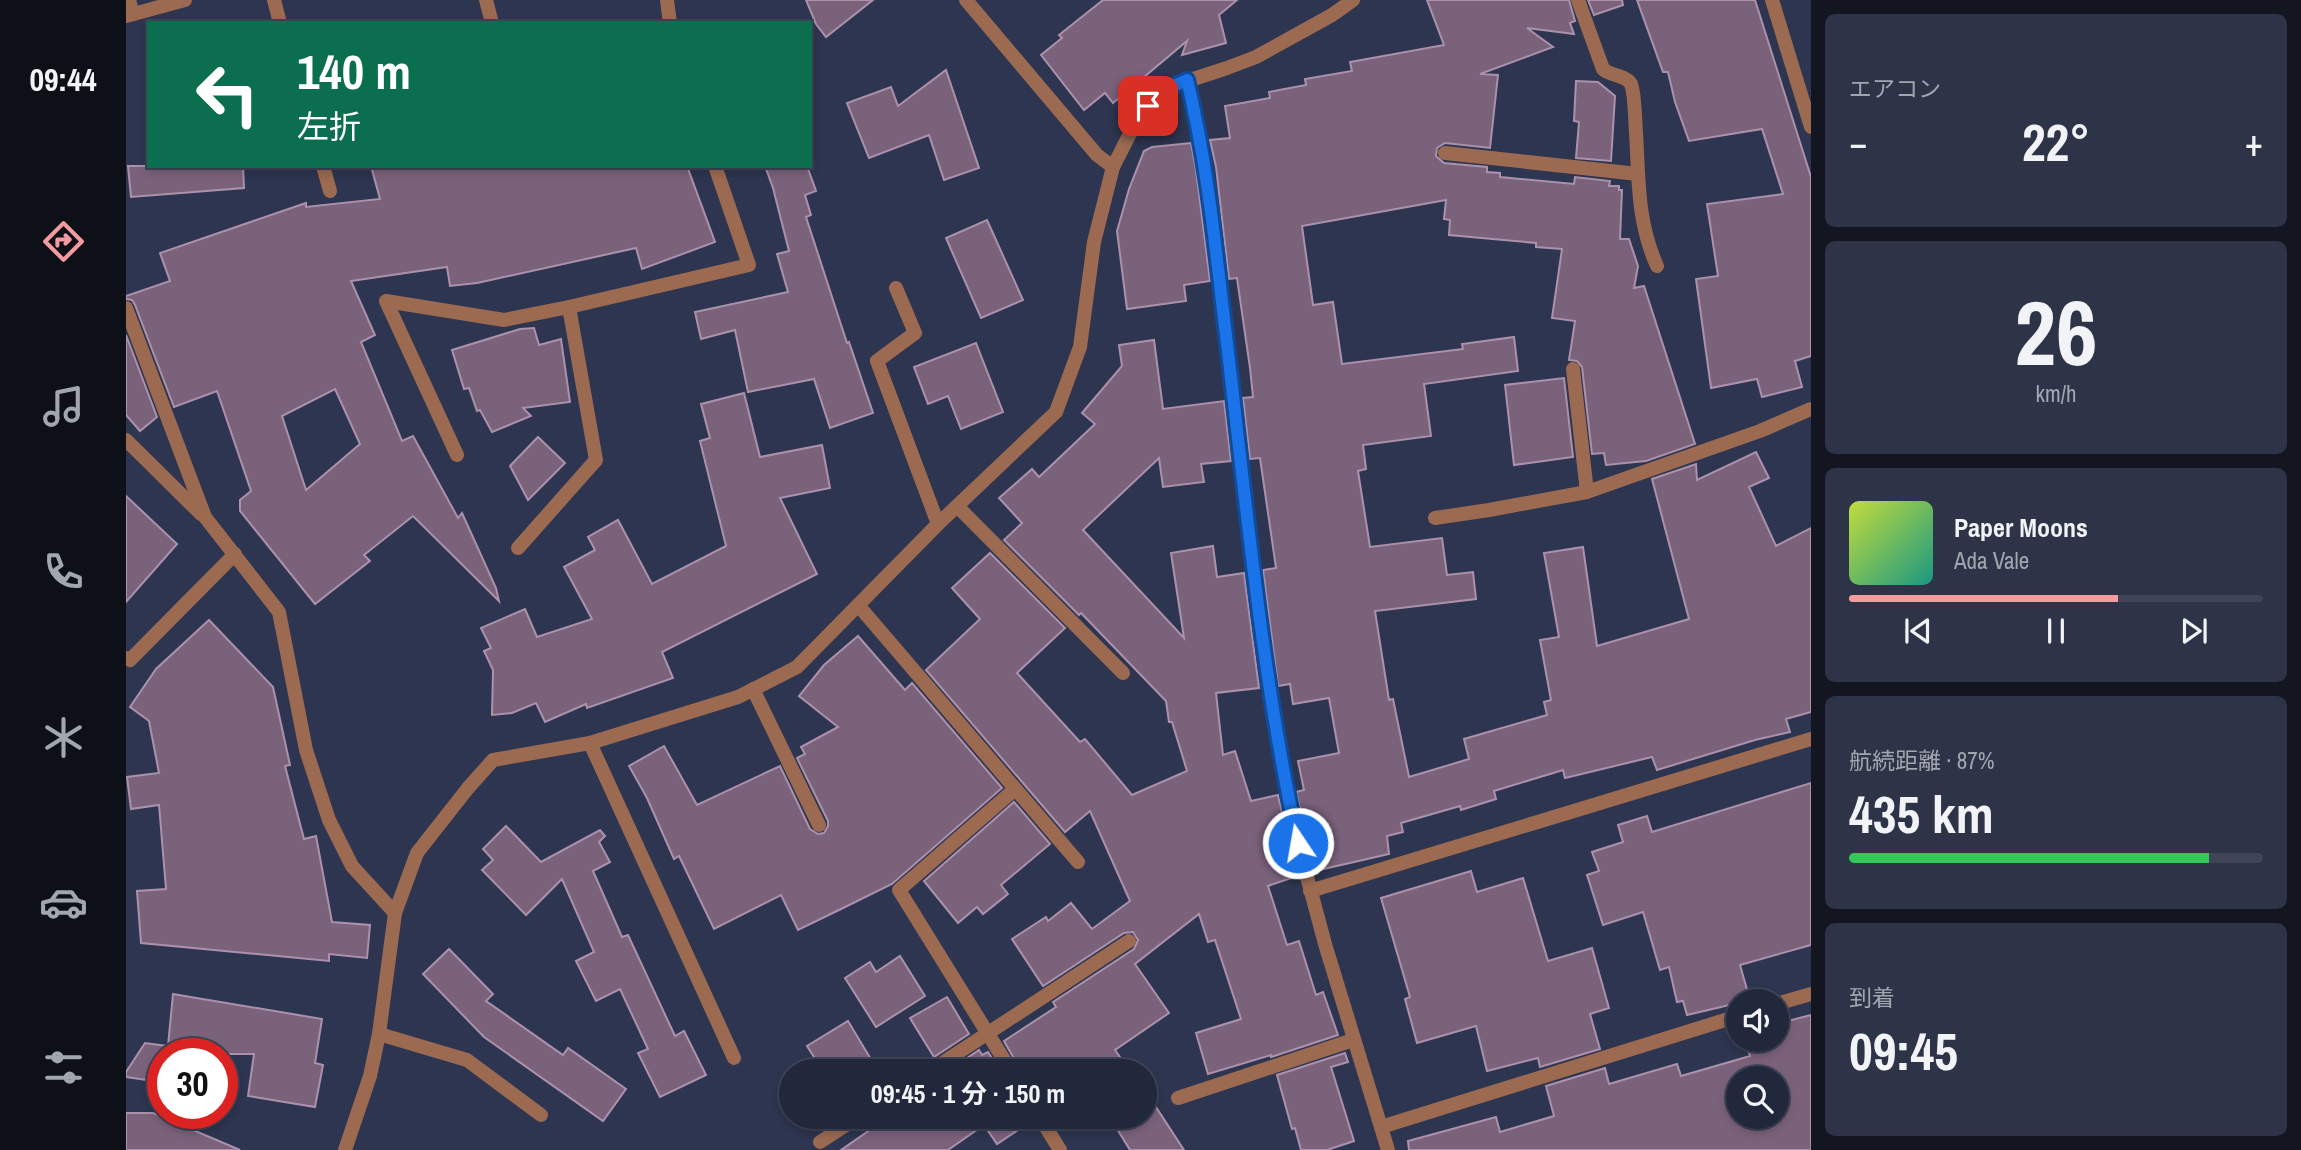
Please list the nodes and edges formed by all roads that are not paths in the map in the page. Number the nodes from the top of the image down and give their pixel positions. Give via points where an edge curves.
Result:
1 (185, 0) edge
2 (274, 0) edge
3 (486, 0) edge
4 (667, 0) edge
5 (966, 0) edge
6 (1353, 0) edge
7 (1578, 0) edge
8 (1772, 0) edge
9 (129, 10) edge
10 (280, 21) edge
11 (491, 21) edge
12 (670, 21) edge
13 (1187, 80) junction
14 (1811, 127) edge
15 (1445, 153) dead end
16 (1113, 167) junction
17 (324, 168) edge
18 (716, 168) edge
19 (1638, 174) junction
20 (330, 191) dead end
21 (1657, 266) dead end
22 (896, 288) dead end
23 (569, 307) junction
24 (126, 308) edge
25 (1573, 369) dead end
26 (1811, 409) edge
27 (126, 440) edge
28 (457, 455) dead end
29 (1587, 492) junction
30 (958, 507) junction
31 (205, 517) junction
32 (1435, 518) dead end
33 (938, 524) junction
34 (518, 548) dead end
35 (235, 554) junction
36 (858, 605) junction
37 (126, 658) edge
38 (1123, 673) dead end
39 (753, 689) junction
40 (1811, 739) edge
41 (590, 743) junction
42 (1015, 789) junction
43 (819, 825) dead end
44 (1078, 862) dead end
45 (1310, 891) junction
46 (395, 913) junction
47 (1129, 941) dead end
48 (1811, 994) edge
49 (1789, 1000) edge
50 (1726, 1020) edge
51 (988, 1033) junction
52 (379, 1034) junction
53 (1353, 1040) junction
54 (734, 1058) dead end
55 (948, 1059) edge
56 (1004, 1059) edge
57 (1178, 1098) dead end
58 (541, 1115) dead end
59 (1381, 1127) junction
60 (840, 1129) edge
61 (1045, 1129) edge
62 (820, 1142) dead end
63 (1053, 1148) edge
64 (345, 1150) edge
65 (1388, 1150) edge

1 - 9 street
2 - 10 street
3 - 11 street
4 - 12 street
5 - 16 street via 1097,155
6 - 13 street via 1256,57
7 - 19 street via 1603,69 1631,84
8 - 14 street
13 - 16 street via 1159,94 1148,106
13 - 45 street via 1206,168 1265,665 1286,789
15 - 19 street
16 - 30 street via 1094,242 1080,347 1056,411
17 - 20 street
18 - 23 street via 749,265
19 - 21 street via 1643,226
22 - 33 street via 915,333 877,361
23 - 28 street via 504,320 386,301
23 - 34 street via 596,460
24 - 31 street
25 - 29 street
26 - 29 street
27 - 31 street
29 - 32 street
30 - 33 street
30 - 38 street
31 - 35 street
33 - 36 street
35 - 37 street via 131,660
35 - 46 street via 279,612 306,750 329,820 352,866
36 - 39 street via 797,667
36 - 42 street
39 - 41 street
39 - 43 street
40 - 45 street
41 - 46 street via 493,760 417,853
41 - 54 street
42 - 44 street
42 - 51 street via 899,890
45 - 53 street
46 - 52 street
47 - 51 street
48 - 49 street
50 - 59 street
51 - 55 street
51 - 56 street
52 - 58 street via 467,1060
52 - 64 street
53 - 57 street
53 - 59 street
59 - 65 street
60 - 62 street
61 - 63 street

